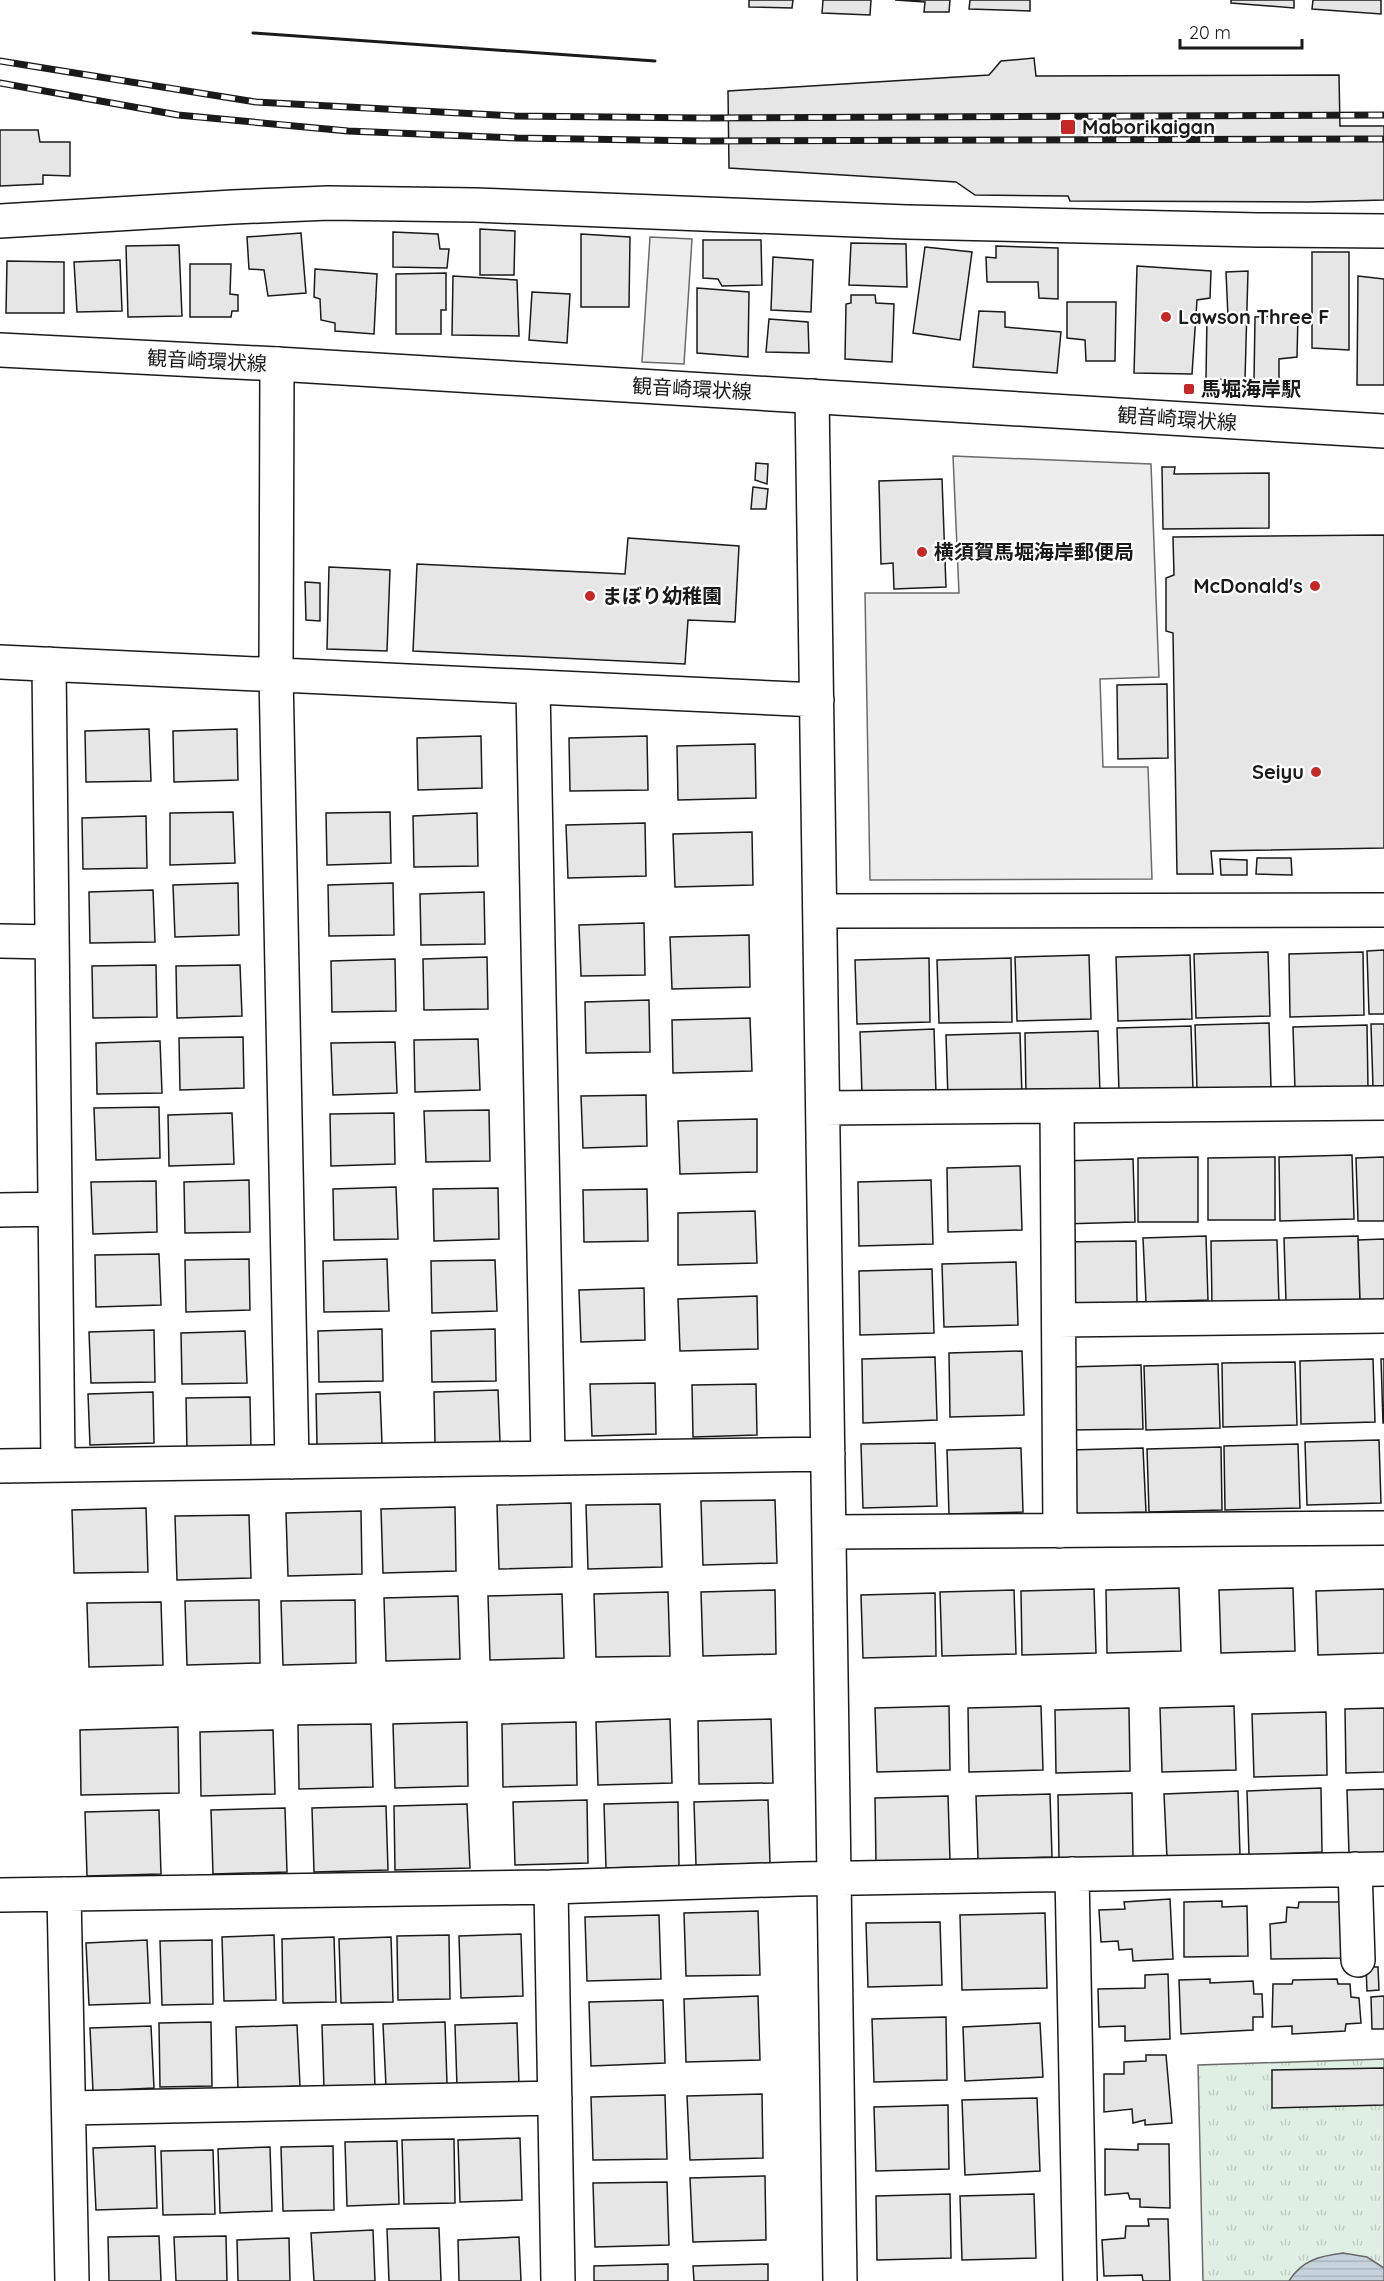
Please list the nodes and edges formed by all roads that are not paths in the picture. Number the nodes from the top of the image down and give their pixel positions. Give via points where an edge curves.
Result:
1 (0, 221) edge
2 (1384, 231) edge
3 (0, 350) edge
4 (277, 364) junction
5 (812, 396) junction
6 (1384, 431) edge
7 (0, 662) edge
8 (49, 664) junction
9 (276, 674) junction
10 (533, 687) junction
11 (817, 700) junction
12 (1384, 910) edge
13 (820, 911) junction
14 (0, 941) edge
15 (52, 942) junction
16 (1384, 1103) edge
17 (1057, 1106) junction
18 (823, 1108) junction
19 (55, 1209) junction
20 (0, 1210) edge
21 (1384, 1316) edge
22 (1059, 1320) junction
23 (828, 1454) junction
24 (548, 1458) junction
25 (292, 1462) junction
26 (58, 1465) junction
27 (0, 1466) edge
28 (1384, 1528) edge
29 (1060, 1531) junction
30 (829, 1532) junction
31 (1370, 1869) edge
32 (1072, 1874) junction
33 (834, 1878) junction
34 (551, 1887) junction
35 (64, 1894) junction
36 (0, 1895) edge
37 (1358, 1960) dead end
38 (555, 2098) junction
39 (69, 2108) junction
40 (72, 2281) edge
41 (558, 2281) edge
42 (840, 2281) edge
43 (1080, 2281) edge

1 - 2 street via 351,204 487,205 907,222
3 - 4 street, 観音崎環状線
4 - 5 street, 観音崎環状線
4 - 9 street
5 - 6 street, 観音崎環状線
5 - 11 street
7 - 8 street
8 - 9 street
8 - 15 street
9 - 10 street
9 - 25 street
10 - 11 street
10 - 24 street
11 - 13 street
12 - 13 street
13 - 18 street
14 - 15 street
15 - 19 street
16 - 17 street
17 - 18 street
17 - 22 street
18 - 23 street
19 - 20 street
19 - 26 street
21 - 22 street
22 - 29 street
23 - 24 street
23 - 30 street
24 - 25 street
25 - 26 street
26 - 27 street
28 - 29 street
29 - 30 street
30 - 33 street
31 - 32 street
31 - 37 street
32 - 33 street
32 - 43 street
33 - 34 street
33 - 42 street
34 - 35 street
34 - 38 street
35 - 36 street
35 - 39 street
38 - 39 street
38 - 41 street
39 - 40 street

